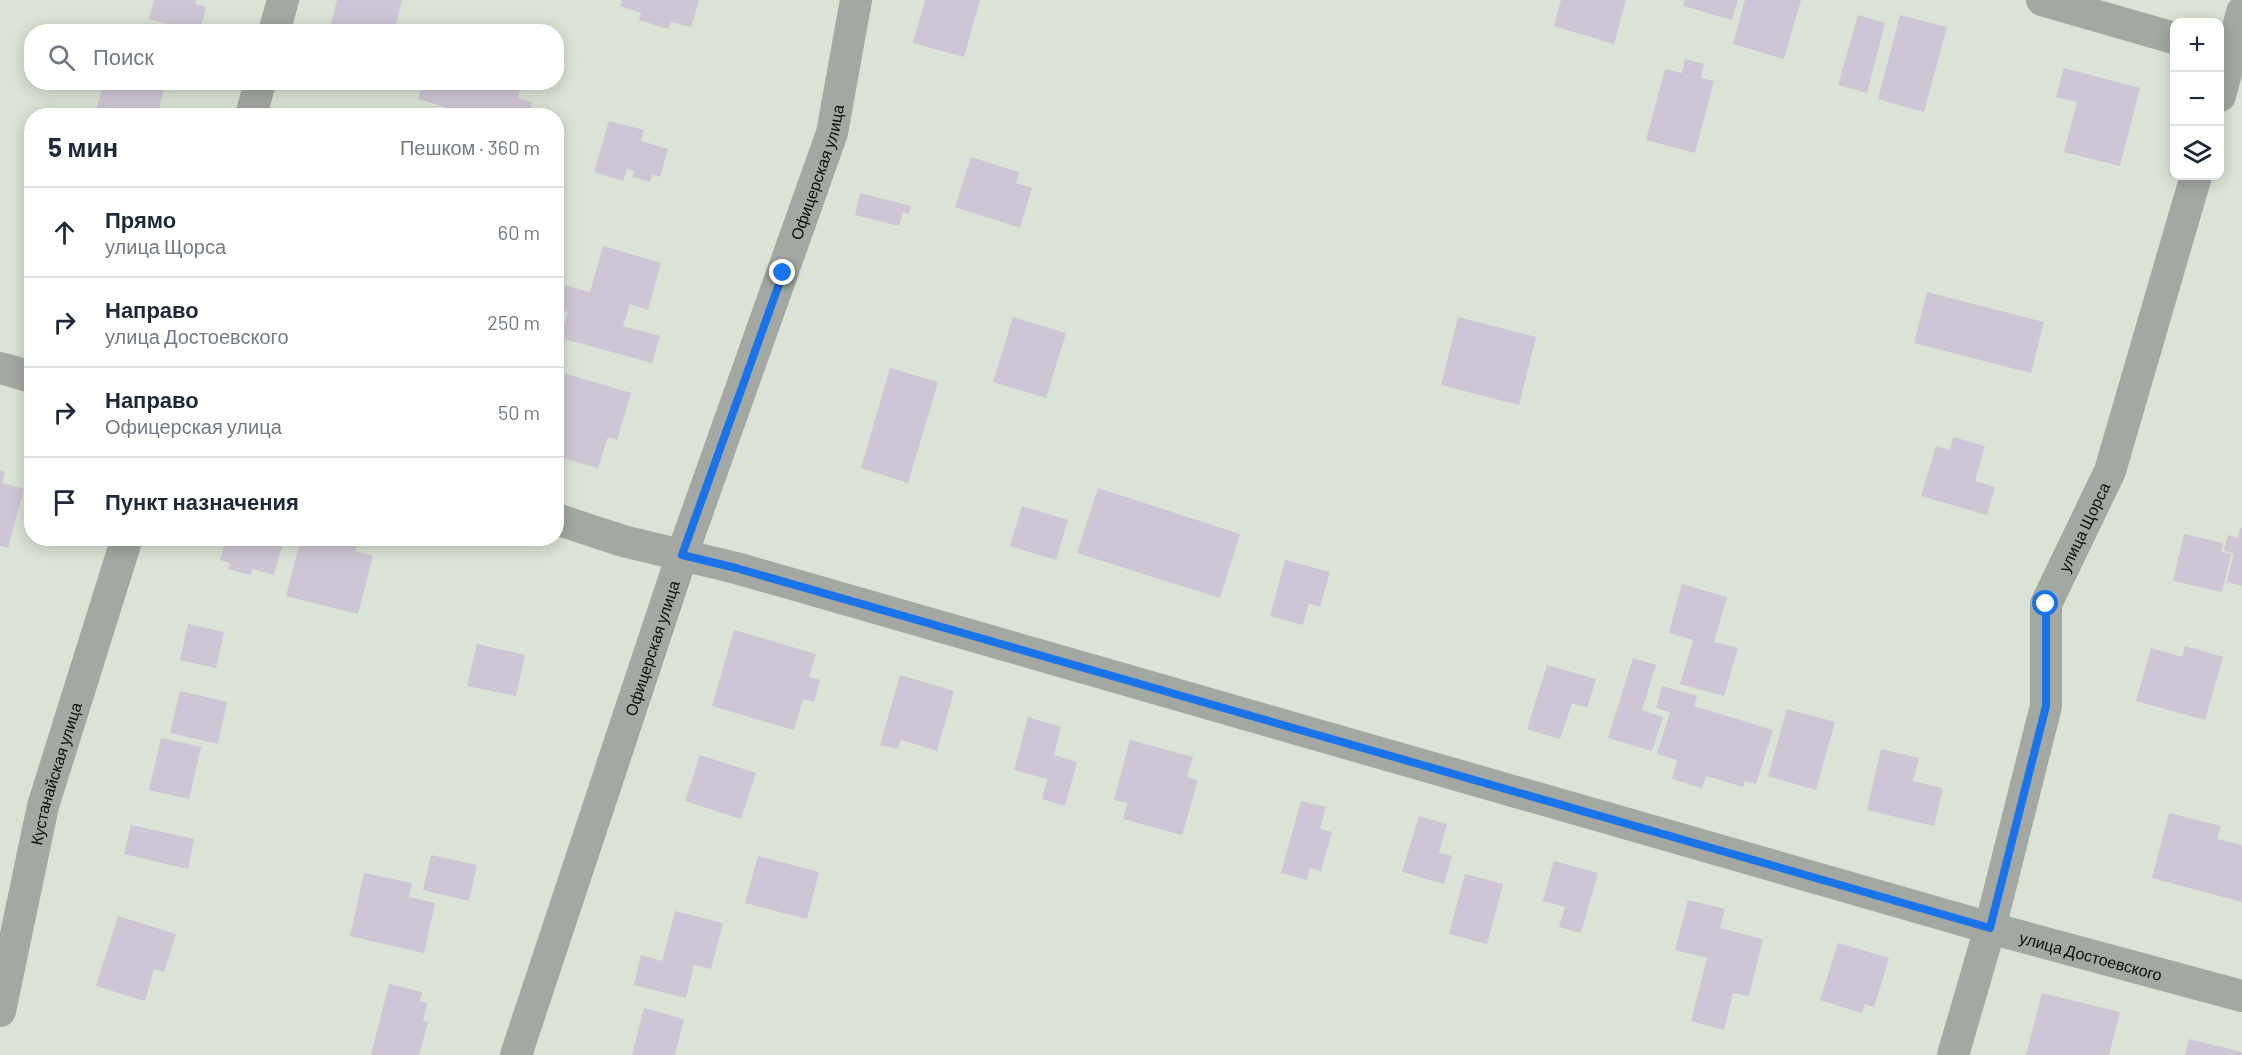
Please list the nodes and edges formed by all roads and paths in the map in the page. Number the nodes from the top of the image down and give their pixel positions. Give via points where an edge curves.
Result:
1 (283, 0) edge
2 (856, 0) edge
3 (2042, 0) edge
4 (2242, 12) edge
5 (276, 24) edge
6 (2170, 37) edge
7 (2231, 54) edge
8 (2224, 81) edge
9 (258, 90) edge
10 (253, 108) edge
11 (2195, 180) edge
12 (0, 368) edge
13 (24, 375) edge
14 (564, 522) edge
15 (124, 546) edge
16 (682, 555) junction
17 (1990, 928) junction
18 (2242, 996) edge
19 (0, 1011) edge
20 (516, 1055) edge
21 (1953, 1055) edge

1 - 5 street
2 - 16 street, Офицерская улица via 832,133
3 - 6 street
4 - 7 street
7 - 8 street
9 - 10 street
11 - 17 street, улица Щорса via 2110,471 2046,604 2046,706
12 - 13 street
14 - 16 street, улица Достоевского
15 - 19 street, Кустанайская улица via 43,806
16 - 17 street, улица Достоевского
16 - 20 street, Офицерская улица
17 - 18 street, улица Достоевского
17 - 21 street, улица Щорса

